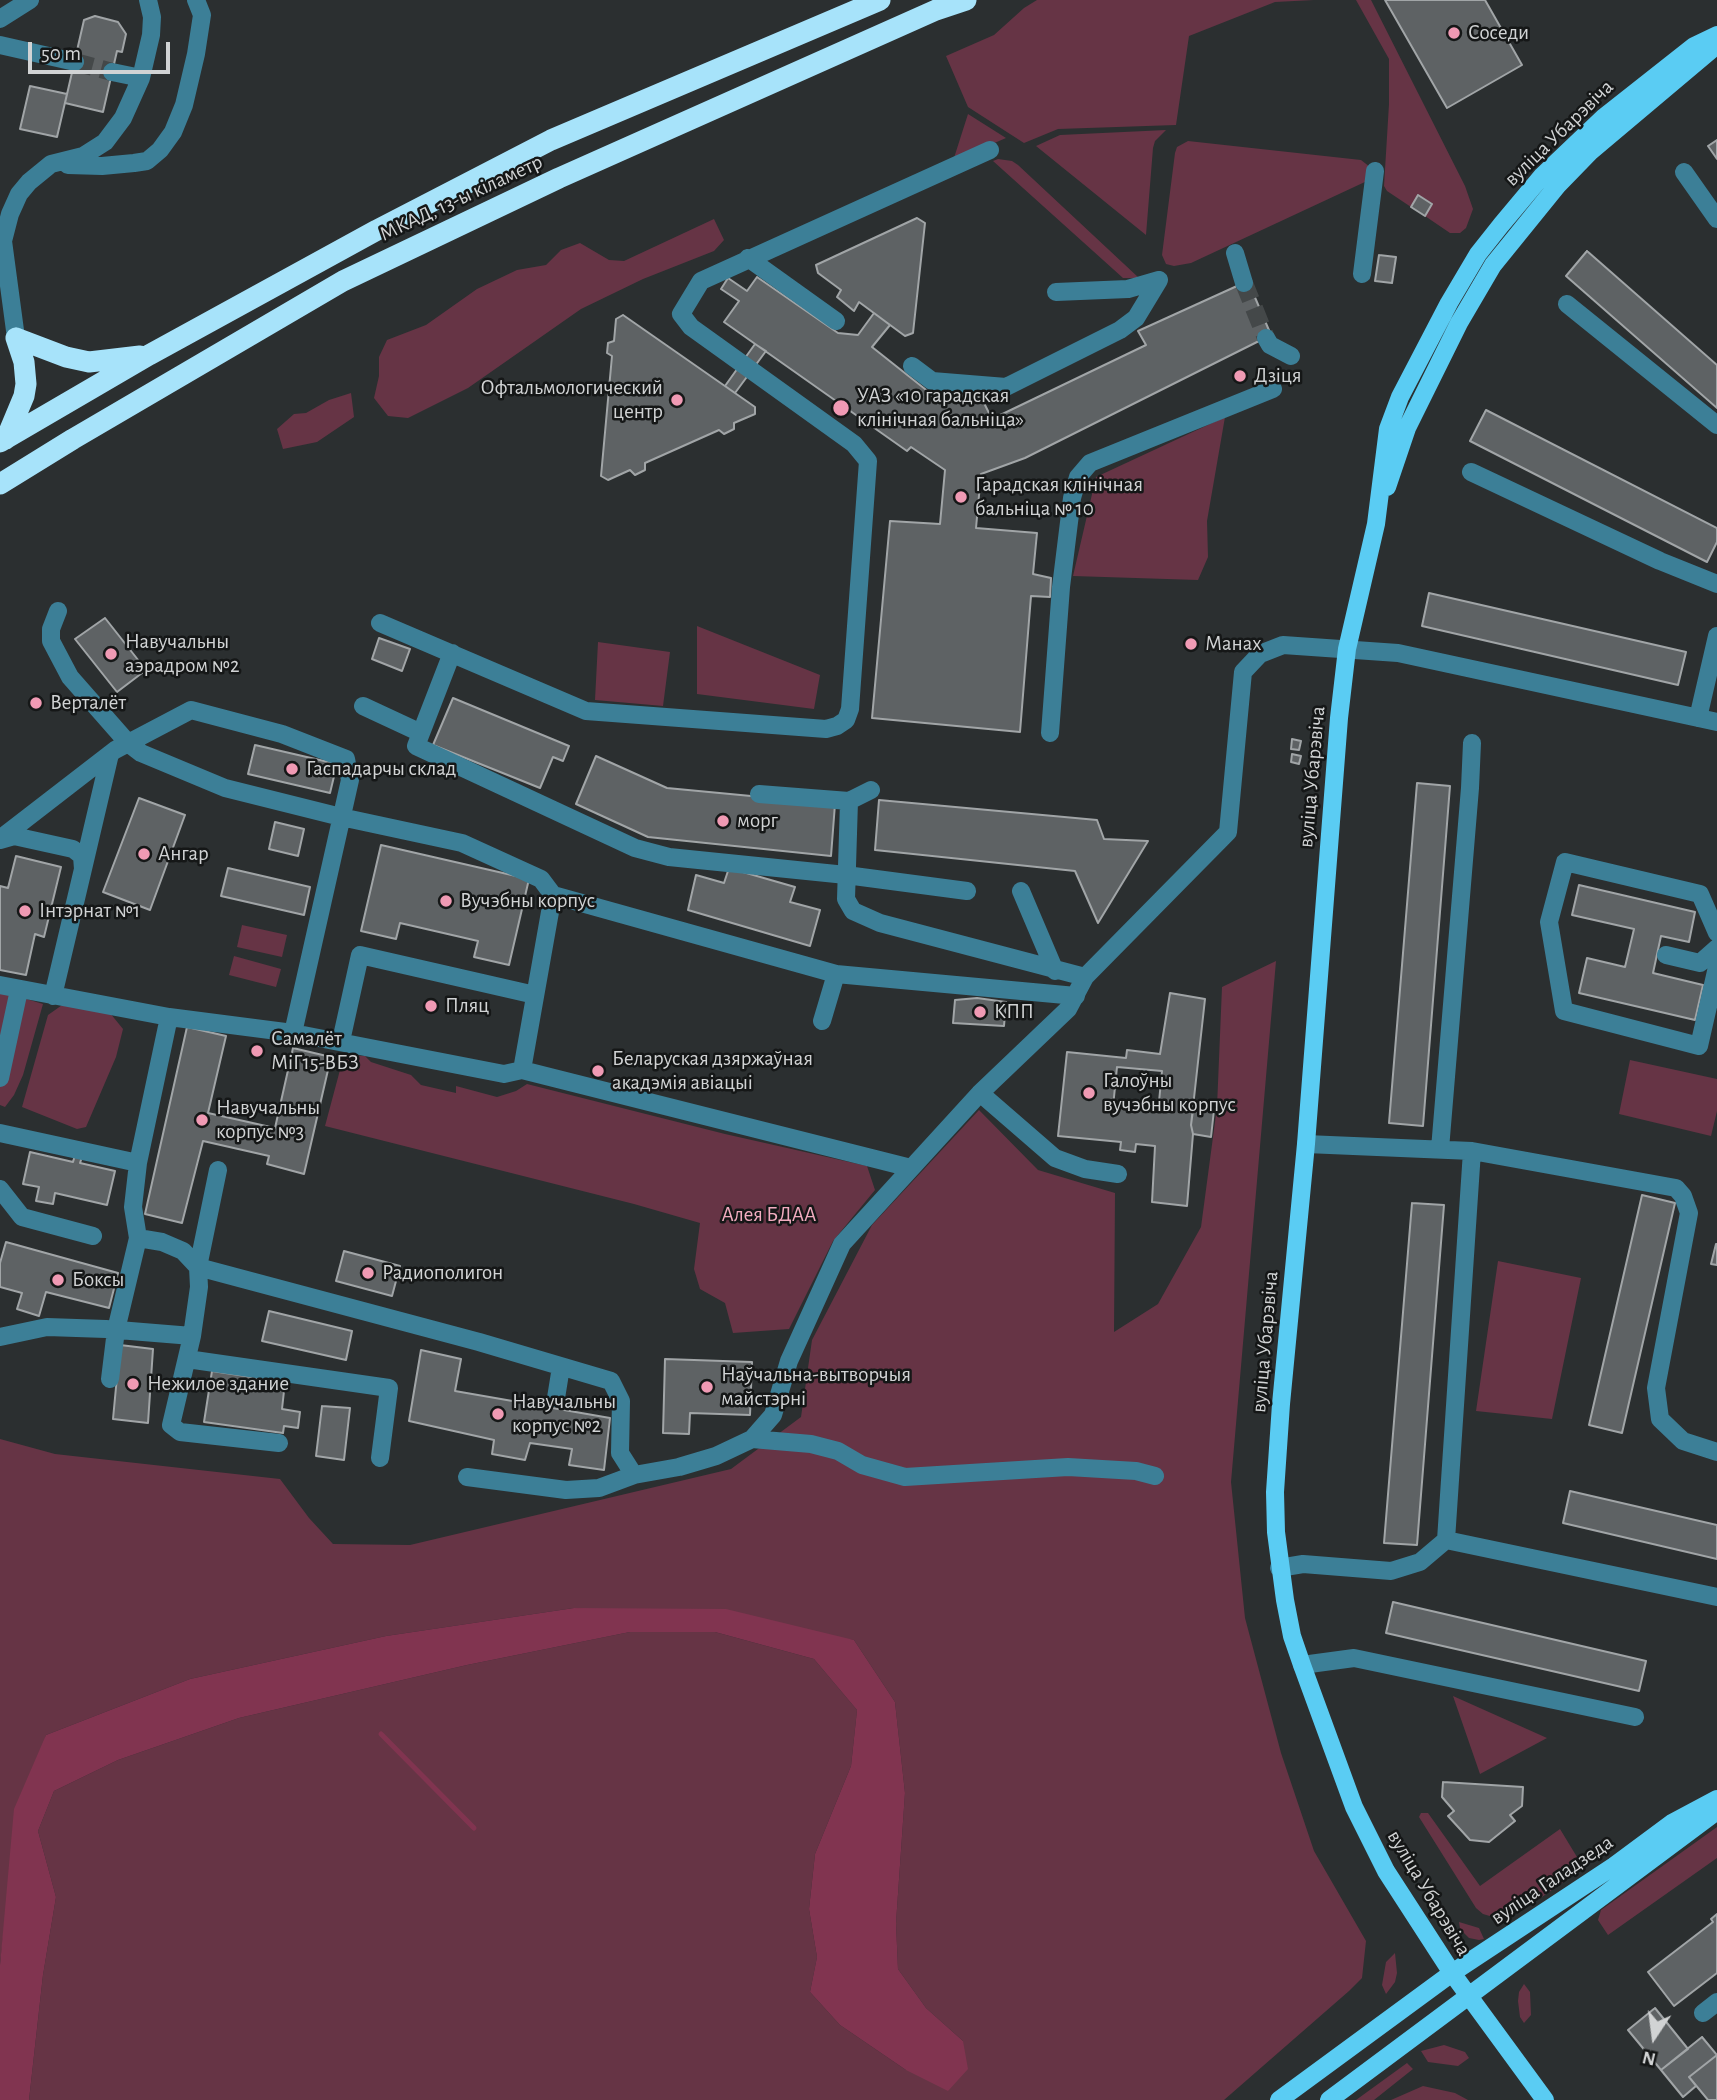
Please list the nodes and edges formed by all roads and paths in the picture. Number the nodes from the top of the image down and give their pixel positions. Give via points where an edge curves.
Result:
1 (30, 0) edge
2 (148, 0) edge
3 (197, 0) edge
4 (880, 0) edge
5 (966, 0) edge
6 (0, 19) edge
7 (1717, 35) edge
8 (0, 45) edge
9 (1717, 45) edge
10 (75, 62) tunnel mouth
11 (112, 72) tunnel mouth
12 (141, 78) junction
13 (990, 150) dead end
14 (51, 164) junction
15 (1375, 171) dead end
16 (1684, 172) dead end
17 (1717, 219) edge
18 (1236, 253) dead end
19 (748, 258) junction
20 (1362, 274) dead end
21 (1244, 283) tunnel mouth
22 (1056, 292) dead end
23 (1567, 304) dead end
24 (836, 321) dead end
25 (8, 334) edge
26 (1266, 338) tunnel mouth
27 (149, 355) junction
28 (1291, 356) dead end
29 (912, 366) dead end
30 (1273, 389) dead end
31 (1717, 425) edge
32 (3, 440) edge
33 (1471, 472) dead end
34 (0, 484) edge
35 (1376, 524) junction
36 (1717, 584) edge
37 (58, 611) dead end
38 (380, 623) dead end
39 (1717, 636) edge
40 (1347, 649) junction
41 (452, 653) junction
42 (363, 706) dead end
43 (1698, 718) junction
44 (1717, 722) edge
45 (421, 733) junction
46 (1049, 733) dead end
47 (128, 743) junction
48 (1472, 743) dead end
49 (110, 754) junction
50 (871, 789) dead end
51 (759, 794) dead end
52 (849, 801) junction
53 (341, 817) junction
54 (0, 839) edge
55 (83, 869) junction
56 (846, 875) junction
57 (967, 891) dead end
58 (1021, 891) dead end
59 (553, 895) junction
60 (1717, 933) edge
61 (1717, 948) edge
62 (1666, 955) dead end
63 (1717, 967) edge
64 (1055, 971) junction
65 (836, 974) junction
66 (1085, 977) junction
67 (0, 985) edge
68 (19, 990) junction
69 (536, 995) junction
70 (53, 996) junction
71 (1076, 996) junction
72 (169, 1017) junction
73 (822, 1021) dead end
74 (293, 1033) junction
75 (341, 1041) junction
76 (522, 1070) junction
77 (0, 1079) edge
78 (980, 1093) junction
79 (0, 1133) edge
80 (1306, 1144) junction
81 (1440, 1149) junction
82 (1472, 1151) junction
83 (138, 1163) junction
84 (911, 1168) junction
85 (218, 1170) dead end
86 (1118, 1174) dead end
87 (0, 1189) edge
88 (93, 1236) dead end
89 (138, 1238) junction
90 (198, 1267) junction
91 (116, 1329) junction
92 (192, 1336) junction
93 (0, 1338) edge
94 (187, 1359) junction
95 (561, 1367) junction
96 (110, 1379) dead end
97 (556, 1398) dead end
98 (752, 1439) junction
99 (279, 1443) dead end
100 (620, 1452) junction
101 (1717, 1452) edge
102 (380, 1458) dead end
103 (634, 1475) junction
104 (1155, 1476) dead end
105 (467, 1477) dead end
106 (599, 1488) junction
107 (1447, 1540) junction
108 (1279, 1569) junction
109 (1717, 1597) edge
110 (1302, 1665) junction
111 (1635, 1717) dead end
112 (1717, 1799) edge
113 (1717, 1811) edge
114 (1452, 1973) junction
115 (1468, 1995) junction
116 (1279, 2100) edge
117 (1329, 2100) edge
118 (1545, 2100) edge

1 - 6 street
2 - 12 street via 151,35
3 - 14 street via 202,15 187,93 173,132 160,150 134,163
4 - 27 highway, МКАД, 13-ы кіламетр via 551,140
5 - 34 highway, МКАД, 13-ы кіламетр via 559,178 343,281
7 - 35 main road, вуліца Убарэвіча via 1694,46 1604,117 1542,176 1478,254 1388,429
8 - 10 street
9 - 35 main road, вуліца Убарэвіча via 1591,150 1493,265 1407,428
11 - 12 street
12 - 14 street via 123,118 104,142 83,156
13 - 19 street
14 - 25 street via 29,181 10,214 4,241
15 - 20 street
16 - 17 street
18 - 21 street
19 - 24 street
19 - 41 street via 701,281 681,314 691,327 854,444 868,461 846,720 826,729 586,710
22 - 29 street via 1128,289 1159,280 1136,318 1120,330 1006,387 932,381
23 - 31 street
25 - 27 highway via 89,362
25 - 32 highway via 24,362 26,384
26 - 28 street
27 - 32 highway, МКАД, 13-ы кіламетр
30 - 46 street via 1090,463 1078,477 1060,587
33 - 36 street
35 - 40 main road, вуліца Убарэвіча
37 - 47 street via 51,641 78,687
38 - 41 street
39 - 43 street
40 - 43 street via 1398,653
40 - 66 street via 1283,645 1261,654 1243,672 1228,832
40 - 80 main road, вуліца Убарэвіча
41 - 45 street
42 - 45 street
43 - 44 street
45 - 56 street via 416,746 635,848 669,857
47 - 49 street
47 - 53 street via 141,753 225,788
47 - 53 street via 191,710 282,734 346,759 349,780
48 - 81 street
49 - 54 street
49 - 55 street
50 - 52 street
51 - 52 street
52 - 56 street
53 - 59 street via 462,843 541,879
53 - 74 street
54 - 55 street via 14,836 73,849 82,856
55 - 70 street
56 - 57 street
56 - 64 street via 846,899 853,911 880,923
58 - 64 street
59 - 65 street
59 - 69 street
60 - 63 street via 1700,894 1565,862 1549,922 1564,1012 1699,1046
61 - 62 street via 1700,963
64 - 66 street
65 - 71 street
65 - 73 street
66 - 71 street
67 - 68 street
68 - 70 street
68 - 77 street
69 - 75 street via 360,955
69 - 76 street
70 - 72 street
71 - 78 street
72 - 74 street
72 - 83 street
74 - 75 street
75 - 76 street via 504,1074
76 - 84 street
78 - 84 street
78 - 86 street via 1055,1158
79 - 83 street
80 - 81 street
80 - 108 main road, вуліца Убарэвіча via 1275,1492
81 - 82 street
82 - 101 street via 1676,1188 1683,1196 1689,1213 1656,1388 1660,1419 1682,1441
82 - 107 street
83 - 89 street via 133,1207
84 - 98 street via 842,1244 789,1361 773,1415
85 - 90 street
87 - 88 street via 22,1217
89 - 90 street via 183,1251
89 - 91 street
90 - 92 street
90 - 95 street
91 - 92 street
91 - 93 street via 47,1327
91 - 96 street
92 - 94 street
94 - 99 street via 171,1424 180,1432
94 - 102 street via 389,1388
95 - 97 street
95 - 100 street via 611,1381 621,1401
98 - 103 street via 679,1467
98 - 104 street via 811,1444 905,1477 1068,1467
100 - 103 street
100 - 106 street
103 - 106 street
105 - 106 street via 566,1490
107 - 108 street via 1420,1562 1391,1571 1303,1564
107 - 109 street
108 - 110 main road, вуліца Убарэвіча
110 - 111 street via 1354,1657
110 - 114 main road, вуліца Убарэвіча via 1354,1807 1386,1871
112 - 114 main road, вуліца Галадзеда via 1672,1823
113 - 115 main road, вуліца Галадзеда
114 - 115 main road, вуліца Убарэвіча
114 - 116 main road, вуліца Галадзеда
115 - 117 main road, вуліца Галадзеда
115 - 118 main road, вуліца Убарэвіча

